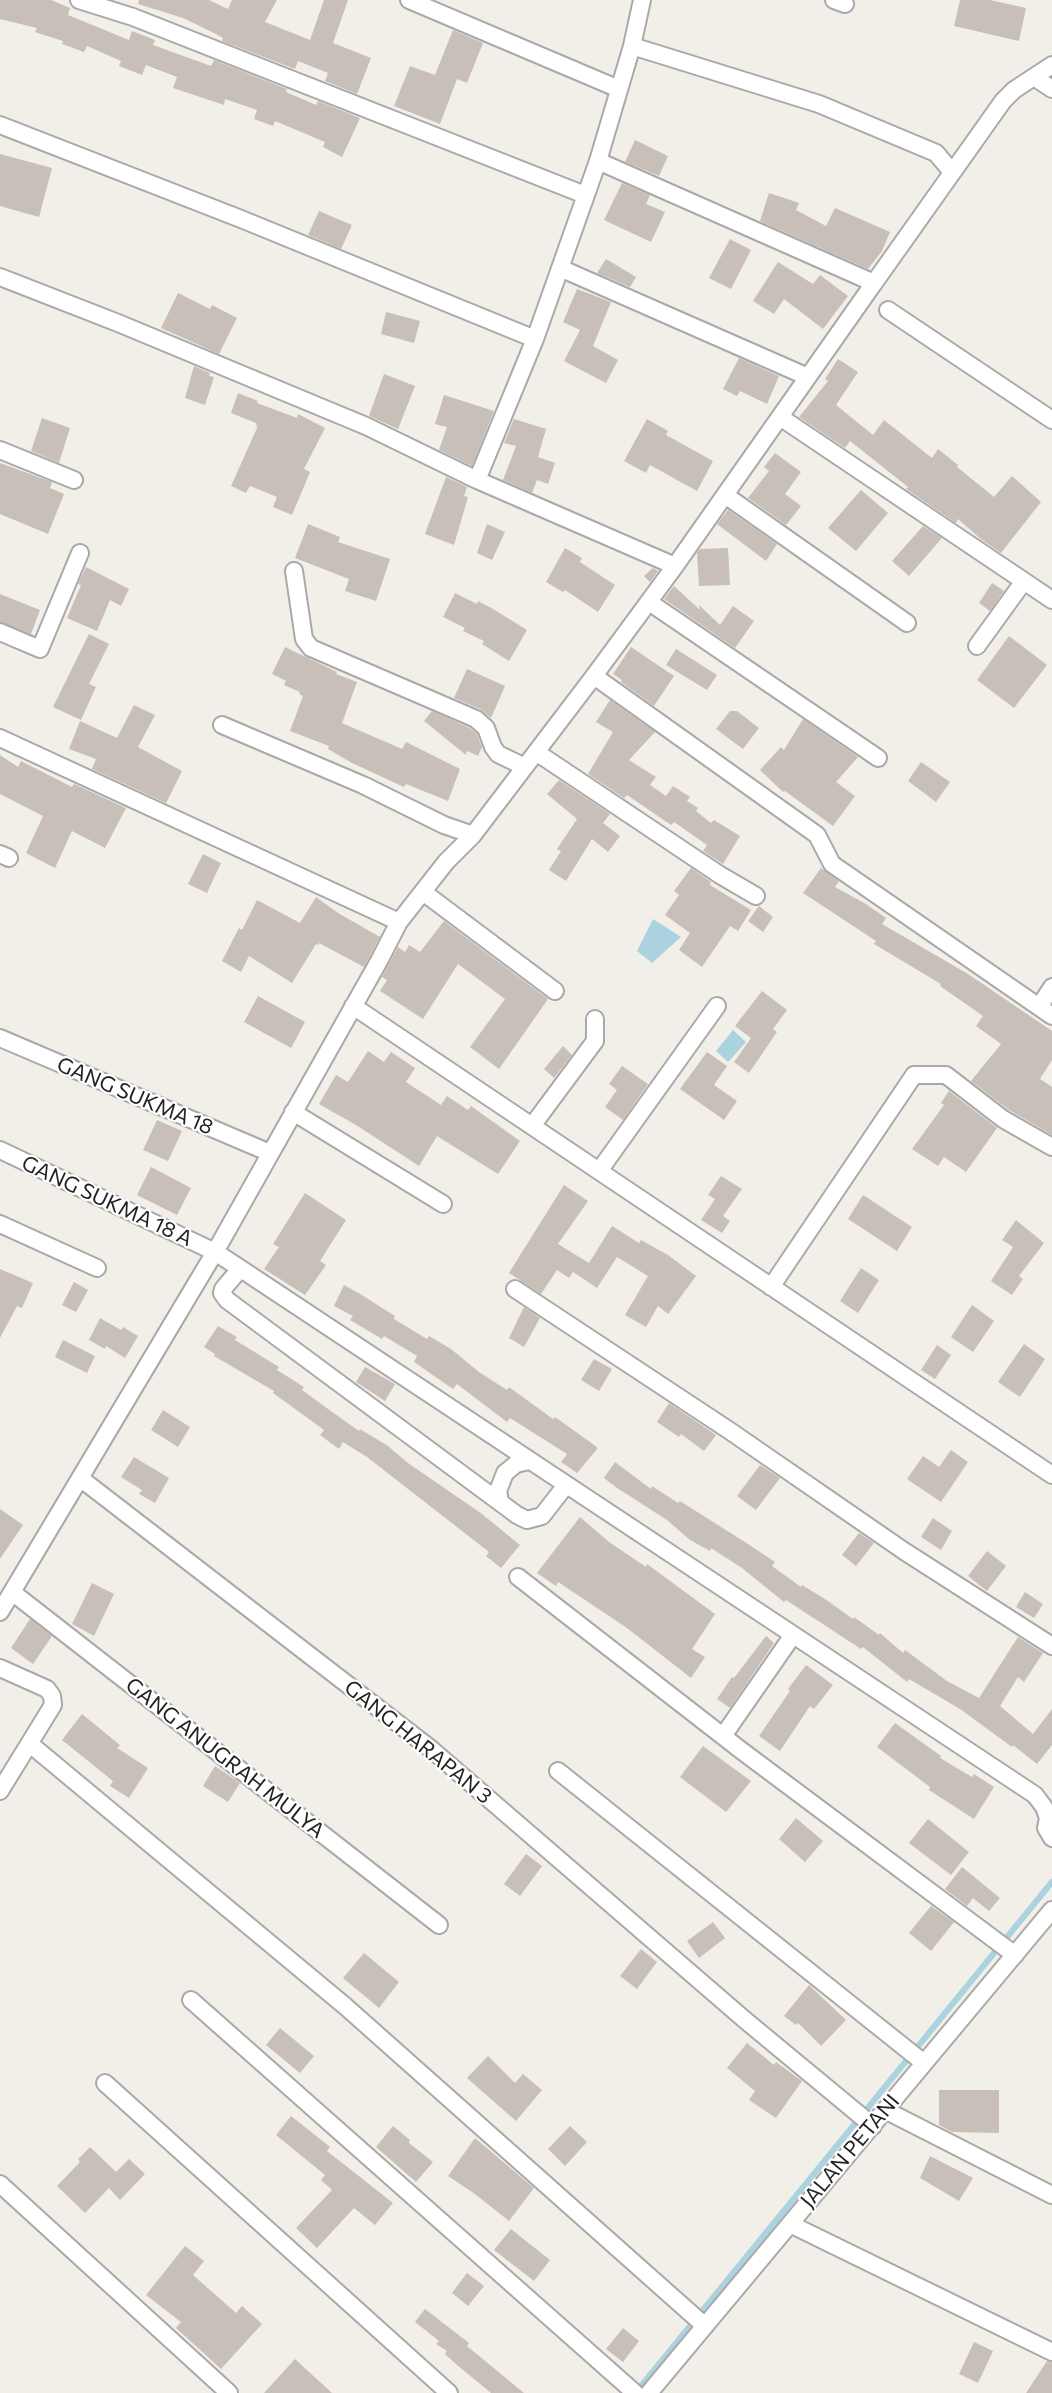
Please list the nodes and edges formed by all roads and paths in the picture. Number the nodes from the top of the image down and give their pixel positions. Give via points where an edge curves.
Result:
1 (79, 0) edge
2 (408, 0) edge
3 (642, 0) edge
4 (632, 46) junction
5 (1052, 65) edge
6 (1034, 77) junction
7 (619, 89) junction
8 (1052, 89) edge
9 (0, 125) edge
10 (598, 161) junction
11 (952, 172) junction
12 (585, 195) junction
13 (560, 268) junction
14 (0, 278) edge
15 (874, 283) junction
16 (888, 310) dead end
17 (535, 339) junction
18 (808, 376) junction
19 (780, 417) junction
20 (1052, 420) edge
21 (0, 450) edge
22 (74, 480) dead end
23 (477, 480) junction
24 (725, 495) junction
25 (80, 553) dead end
26 (675, 566) junction
27 (294, 571) dead end
28 (1024, 581) junction
29 (1052, 600) edge
30 (649, 602) junction
31 (907, 623) dead end
32 (0, 632) edge
33 (977, 646) dead end
34 (594, 676) junction
35 (222, 725) dead end
36 (0, 738) edge
37 (536, 752) junction
38 (878, 758) dead end
39 (525, 767) junction
40 (473, 835) junction
41 (423, 892) junction
42 (756, 896) dead end
43 (399, 922) junction
44 (1052, 987) edge
45 (555, 991) dead end
46 (353, 1006) junction
47 (717, 1006) dead end
48 (1045, 1011) edge
49 (595, 1019) dead end
50 (0, 1038) edge
51 (293, 1112) junction
52 (532, 1126) junction
53 (1052, 1147) edge
54 (0, 1150) edge
55 (270, 1153) junction
56 (599, 1171) junction
57 (443, 1204) dead end
58 (0, 1224) edge
59 (215, 1252) junction
60 (97, 1268) dead end
61 (240, 1269) junction
62 (771, 1287) junction
63 (515, 1289) dead end
64 (529, 1461) junction
65 (1052, 1475) edge
66 (80, 1478) junction
67 (566, 1485) junction
68 (500, 1501) junction
69 (518, 1577) dead end
70 (12, 1592) junction
71 (0, 1612) edge
72 (793, 1635) junction
73 (1052, 1646) edge
74 (0, 1668) edge
75 (723, 1736) junction
76 (30, 1744) junction
77 (558, 1771) dead end
78 (0, 1791) edge
79 (1051, 1837) edge
80 (1052, 1910) edge
81 (439, 1925) dead end
82 (1010, 1951) junction
83 (191, 2000) dead end
84 (913, 2054) junction
85 (105, 2083) dead end
86 (885, 2110) junction
87 (864, 2118) junction
88 (0, 2184) edge
89 (1052, 2195) edge
90 (790, 2224) junction
91 (704, 2326) junction
92 (1052, 2352) edge
93 (630, 2389) edge
94 (229, 2393) edge
95 (449, 2393) edge
96 (650, 2393) edge

1 - 12 street via 133,17
2 - 7 street
3 - 4 street
4 - 7 street
4 - 11 street via 819,105 936,153
5 - 6 street
6 - 8 street
6 - 11 street via 1003,101
7 - 10 street
9 - 17 street
10 - 12 street
10 - 15 street
11 - 15 street
12 - 13 street
13 - 17 street
13 - 18 street
14 - 23 street via 366,426
15 - 18 street
16 - 20 street
17 - 23 street
18 - 19 street
19 - 24 street
19 - 28 street
21 - 22 street
23 - 26 street
24 - 26 street
24 - 31 street
25 - 32 street via 40,649
26 - 30 street
27 - 39 street via 304,639 311,648 476,719 486,728 498,754
28 - 29 street
28 - 33 street
30 - 34 street
30 - 38 street
34 - 37 street
34 - 48 street via 817,835 832,864
35 - 40 street
36 - 43 street
37 - 39 street
37 - 42 street
39 - 40 street
40 - 41 street
41 - 43 street
41 - 45 street
43 - 46 street
44 - 48 street
46 - 51 street
46 - 52 street
47 - 56 street
49 - 52 street via 596,1041
50 - 55 street, GANG SUKMA 18
51 - 55 street
51 - 57 street
52 - 56 street
53 - 62 street via 1003,1119 946,1075 914,1075
54 - 59 street, GANG SUKMA 18 A
55 - 59 street
56 - 62 street
58 - 60 street
59 - 61 street, GANG SUKMA 18 A
59 - 66 street
61 - 64 street, GANG SUKMA 18 A
61 - 68 street via 223,1289 227,1300
62 - 65 street
63 - 73 street
64 - 67 street
64 - 68 street via 516,1464 505,1473 498,1491
66 - 70 street
66 - 87 street, GANG HARAPAN 3 via 431,1749
67 - 68 street via 542,1516 534,1519 517,1515
67 - 72 street
69 - 75 street
70 - 71 street
70 - 81 street, GANG ANUGRAH MULYA
72 - 75 street
72 - 79 street via 1035,1795 1044,1807
74 - 76 street via 47,1689 52,1696 51,1712
75 - 82 street
76 - 78 street
76 - 91 street via 345,2006
77 - 84 street
80 - 82 street, JALAN PETANI
82 - 84 street, JALAN PETANI
83 - 93 street
84 - 86 street, JALAN PETANI
85 - 95 street
86 - 87 street, JALAN PETANI
86 - 89 street
87 - 90 street, JALAN PETANI
88 - 94 street
90 - 91 street, JALAN PETANI
90 - 92 street
91 - 96 street, JALAN PETANI

